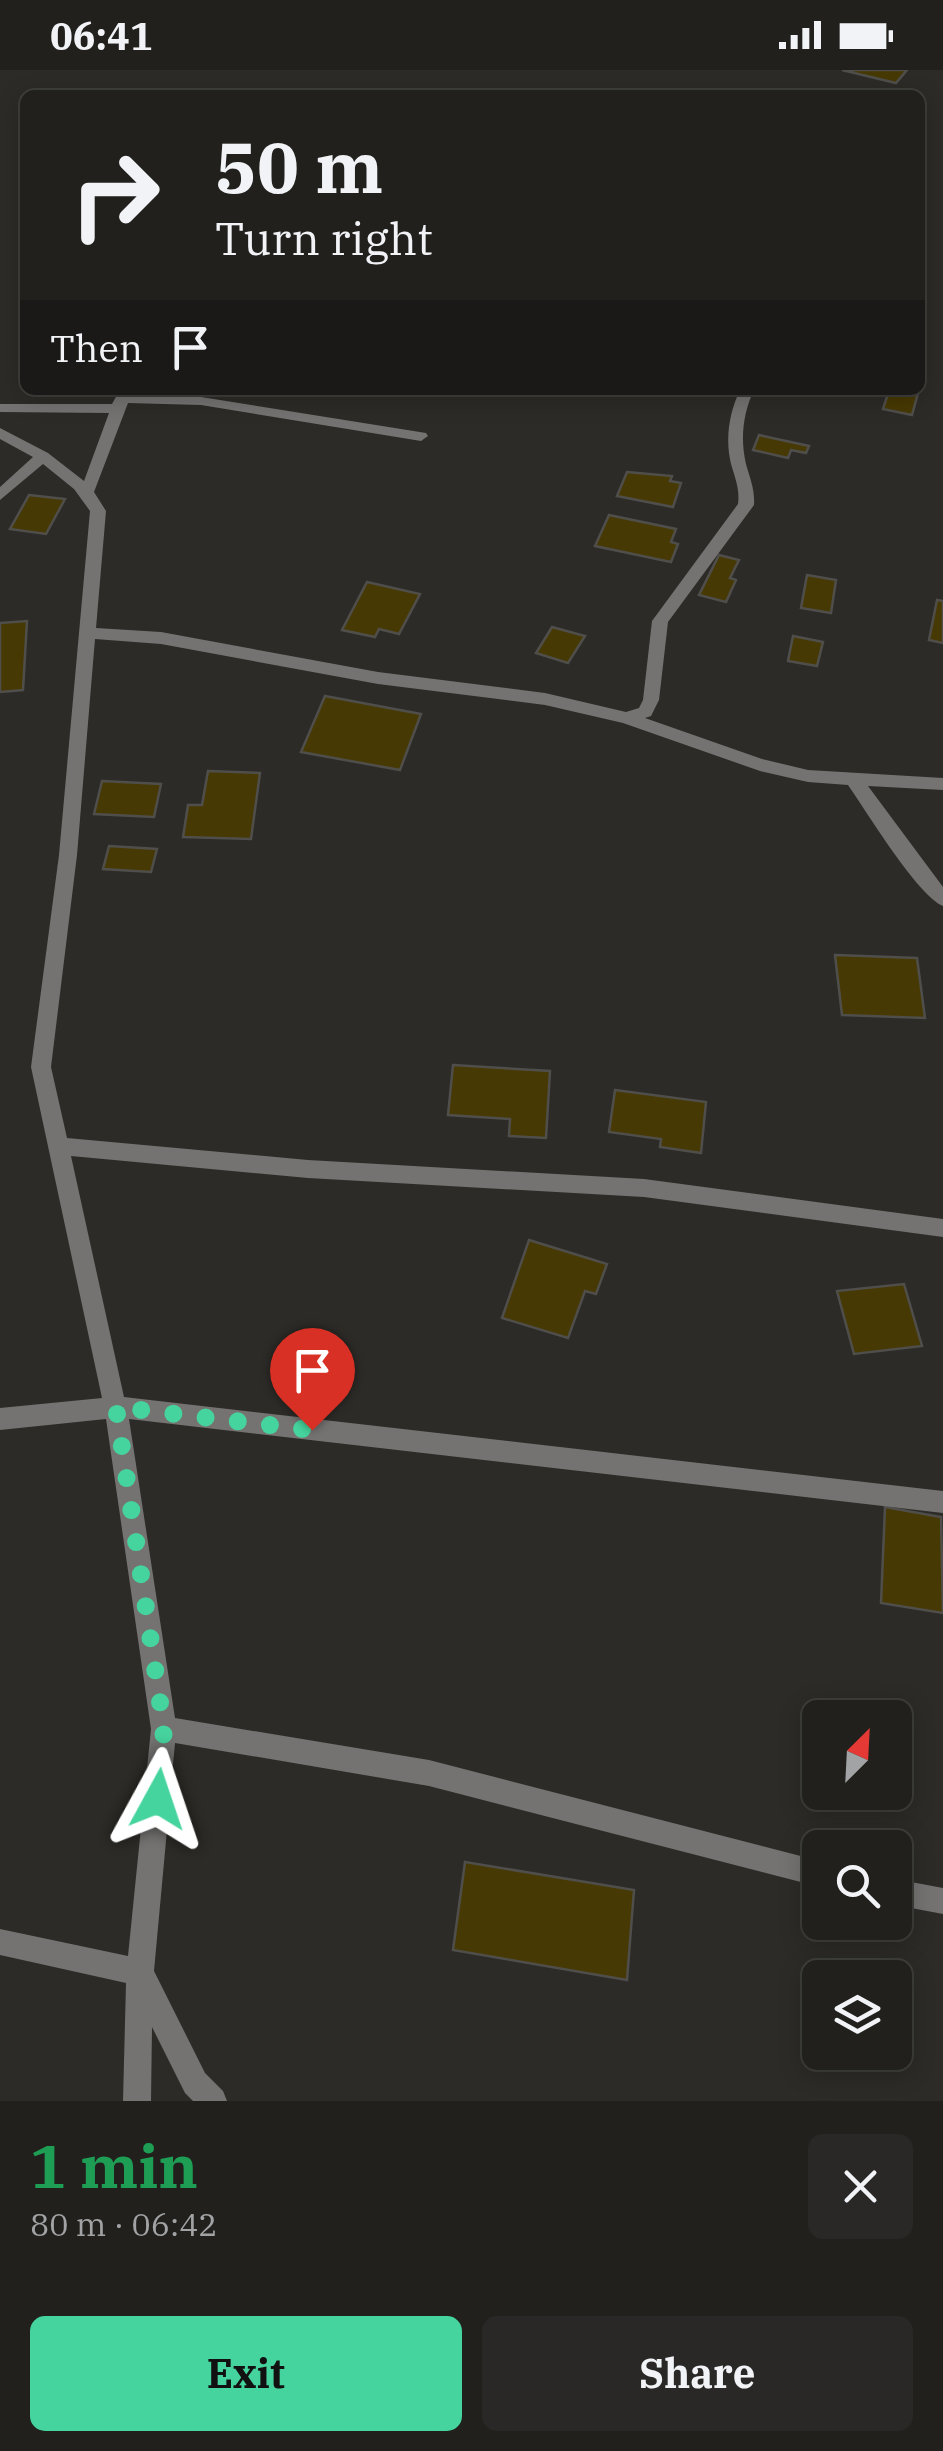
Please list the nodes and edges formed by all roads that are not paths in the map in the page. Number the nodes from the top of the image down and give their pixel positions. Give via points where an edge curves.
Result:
1 (744, 395) edge
2 (122, 399) edge
3 (0, 408) edge
4 (0, 433) edge
5 (421, 436) dead end
6 (42, 456) junction
7 (88, 490) junction
8 (0, 495) edge
9 (86, 633) junction
10 (626, 718) junction
11 (854, 780) junction
12 (943, 784) edge
13 (943, 899) edge
14 (59, 1146) junction
15 (943, 1228) edge
16 (116, 1407) junction
17 (0, 1419) edge
18 (943, 1502) edge
19 (164, 1729) junction
20 (802, 1869) edge
21 (912, 1895) edge
22 (943, 1901) edge
23 (0, 1942) edge
24 (140, 1972) junction
25 (136, 2101) edge
26 (213, 2101) edge

1 - 10 street via 737,433 740,471 749,486 746,505 660,621 651,700 645,712
2 - 3 street
2 - 5 street via 201,401
2 - 7 street
4 - 6 street
6 - 7 street
6 - 8 street
7 - 9 street via 98,511
9 - 10 street via 161,638 378,678 546,699
9 - 14 street via 41,1067
10 - 11 street via 760,766
11 - 12 street
11 - 13 street
14 - 15 street via 218,1163 644,1188
14 - 16 street
16 - 17 street
16 - 18 street
16 - 19 street
19 - 20 street via 429,1773
19 - 24 street
21 - 22 street
23 - 24 street
24 - 25 street
24 - 26 street via 187,2070

